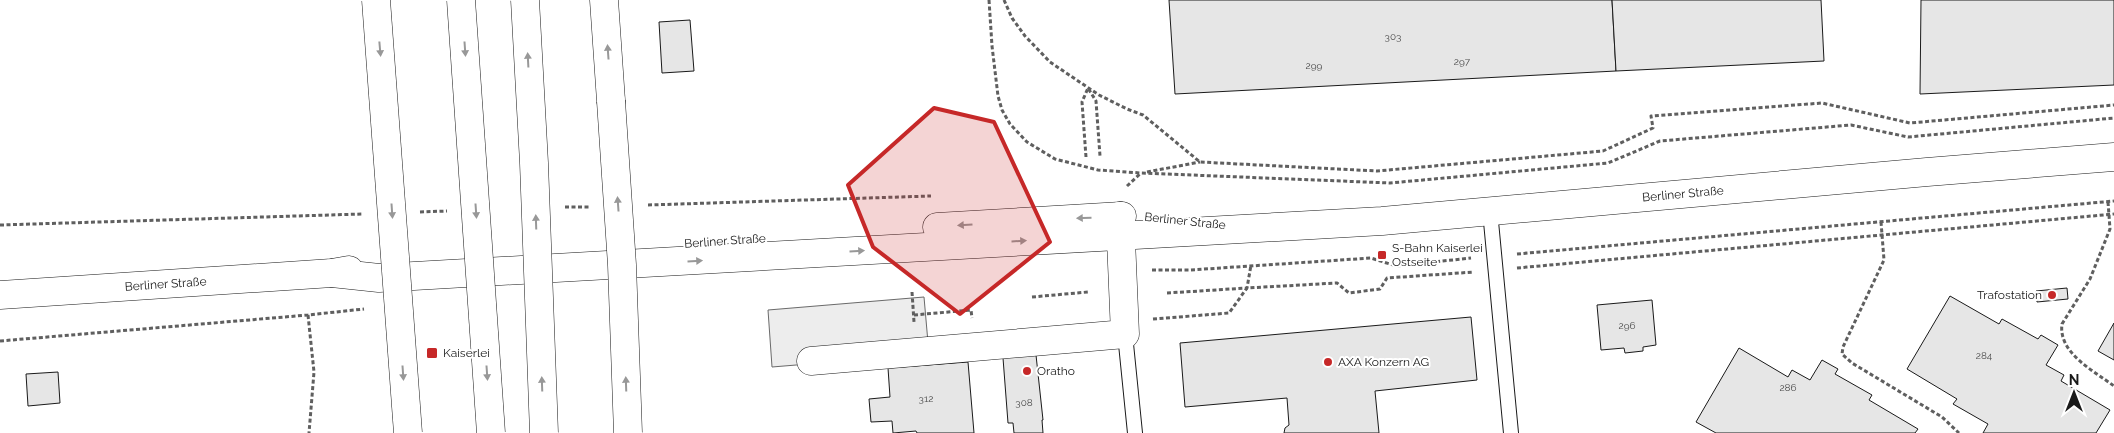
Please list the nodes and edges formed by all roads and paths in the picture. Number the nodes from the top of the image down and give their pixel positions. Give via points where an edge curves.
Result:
1 (376, 0) edge
2 (461, 0) edge
3 (524, 0) edge
4 (604, 0) edge
5 (990, 0) edge
6 (1004, 0) edge
7 (1088, 88) junction
8 (2114, 106) edge
9 (2114, 118) edge
10 (1100, 156) dead end
11 (1086, 157) dead end
12 (2114, 157) edge
13 (1200, 162) junction
14 (1140, 173) junction
15 (1124, 188) dead end
16 (936, 196) dead end
17 (2114, 201) edge
18 (2108, 202) junction
19 (647, 205) dead end
20 (597, 206) dead end
21 (558, 208) dead end
22 (448, 211) dead end
23 (1490, 211) junction
24 (419, 212) dead end
25 (369, 214) dead end
26 (2109, 214) junction
27 (2114, 214) edge
28 (1881, 222) junction
29 (0, 225) edge
30 (1120, 225) junction
31 (1882, 235) junction
32 (1382, 255) dead end
33 (1494, 256) junction
34 (1378, 259) junction
35 (1251, 265) junction
36 (1123, 270) junction
37 (1495, 270) junction
38 (1247, 288) junction
39 (912, 292) dead end
40 (1088, 292) dead end
41 (1167, 293) dead end
42 (0, 295) edge
43 (1032, 296) dead end
44 (946, 312) dead end
45 (914, 315) junction
46 (914, 324) dead end
47 (1124, 328) junction
48 (0, 341) edge
49 (810, 361) dead end
50 (2114, 386) edge
51 (309, 433) edge
52 (408, 433) edge
53 (491, 433) edge
54 (544, 433) edge
55 (628, 433) edge
56 (1135, 433) edge
57 (1511, 433) edge
58 (1959, 433) edge

1 -> 52 main road, bridge
2 -> 53 main road, bridge
54 -> 3 main road, bridge
55 -> 4 main road, bridge via 621,255
5 - 14 path via 998,96 1002,110 1018,135 1054,159 1098,170
6 - 7 path via 1012,18 1034,48
7 - 10 path via 1096,101
7 - 11 path via 1082,102
7 - 13 path via 1142,115
8 - 13 path via 1910,122 1822,103 1651,116 1653,128 1603,151 1377,171
9 - 14 path via 1908,137 1851,125 1660,141 1608,163 1390,183
12 - 23 main road, Berliner Straße
13 - 14 path
14 - 15 path
16 - 19 path
17 - 18 path
18 - 26 path
18 - 28 path
20 - 21 path
22 - 24 path
23 - 30 main road, Berliner Straße via 1250,228 1156,218
23 - 33 lane
25 - 29 path
26 - 27 path
26 - 31 path
26 - 50 path via 2110,230 2090,279 2061,330 2073,355
28 - 31 path
28 - 33 path
30 - 36 main road
30 - 42 main road, Berliner Straße via 1063,218 388,264 332,274
31 - 37 path
31 - 58 path via 1884,260 1842,347 1842,354 1942,417
32 - 34 path
33 - 34 path via 1396,266
33 - 37 lane
34 - 35 path
35 - 36 path via 1190,270
35 - 38 path
36 - 47 main road
37 - 38 path via 1387,278 1380,289 1349,293 1337,283
37 - 57 lane
38 - 41 path
38 - 47 path via 1229,313
39 - 45 path
40 - 43 path
44 - 45 path
45 - 46 path
47 - 49 main road
47 - 56 lane
48 - 51 path via 308,315 314,372

